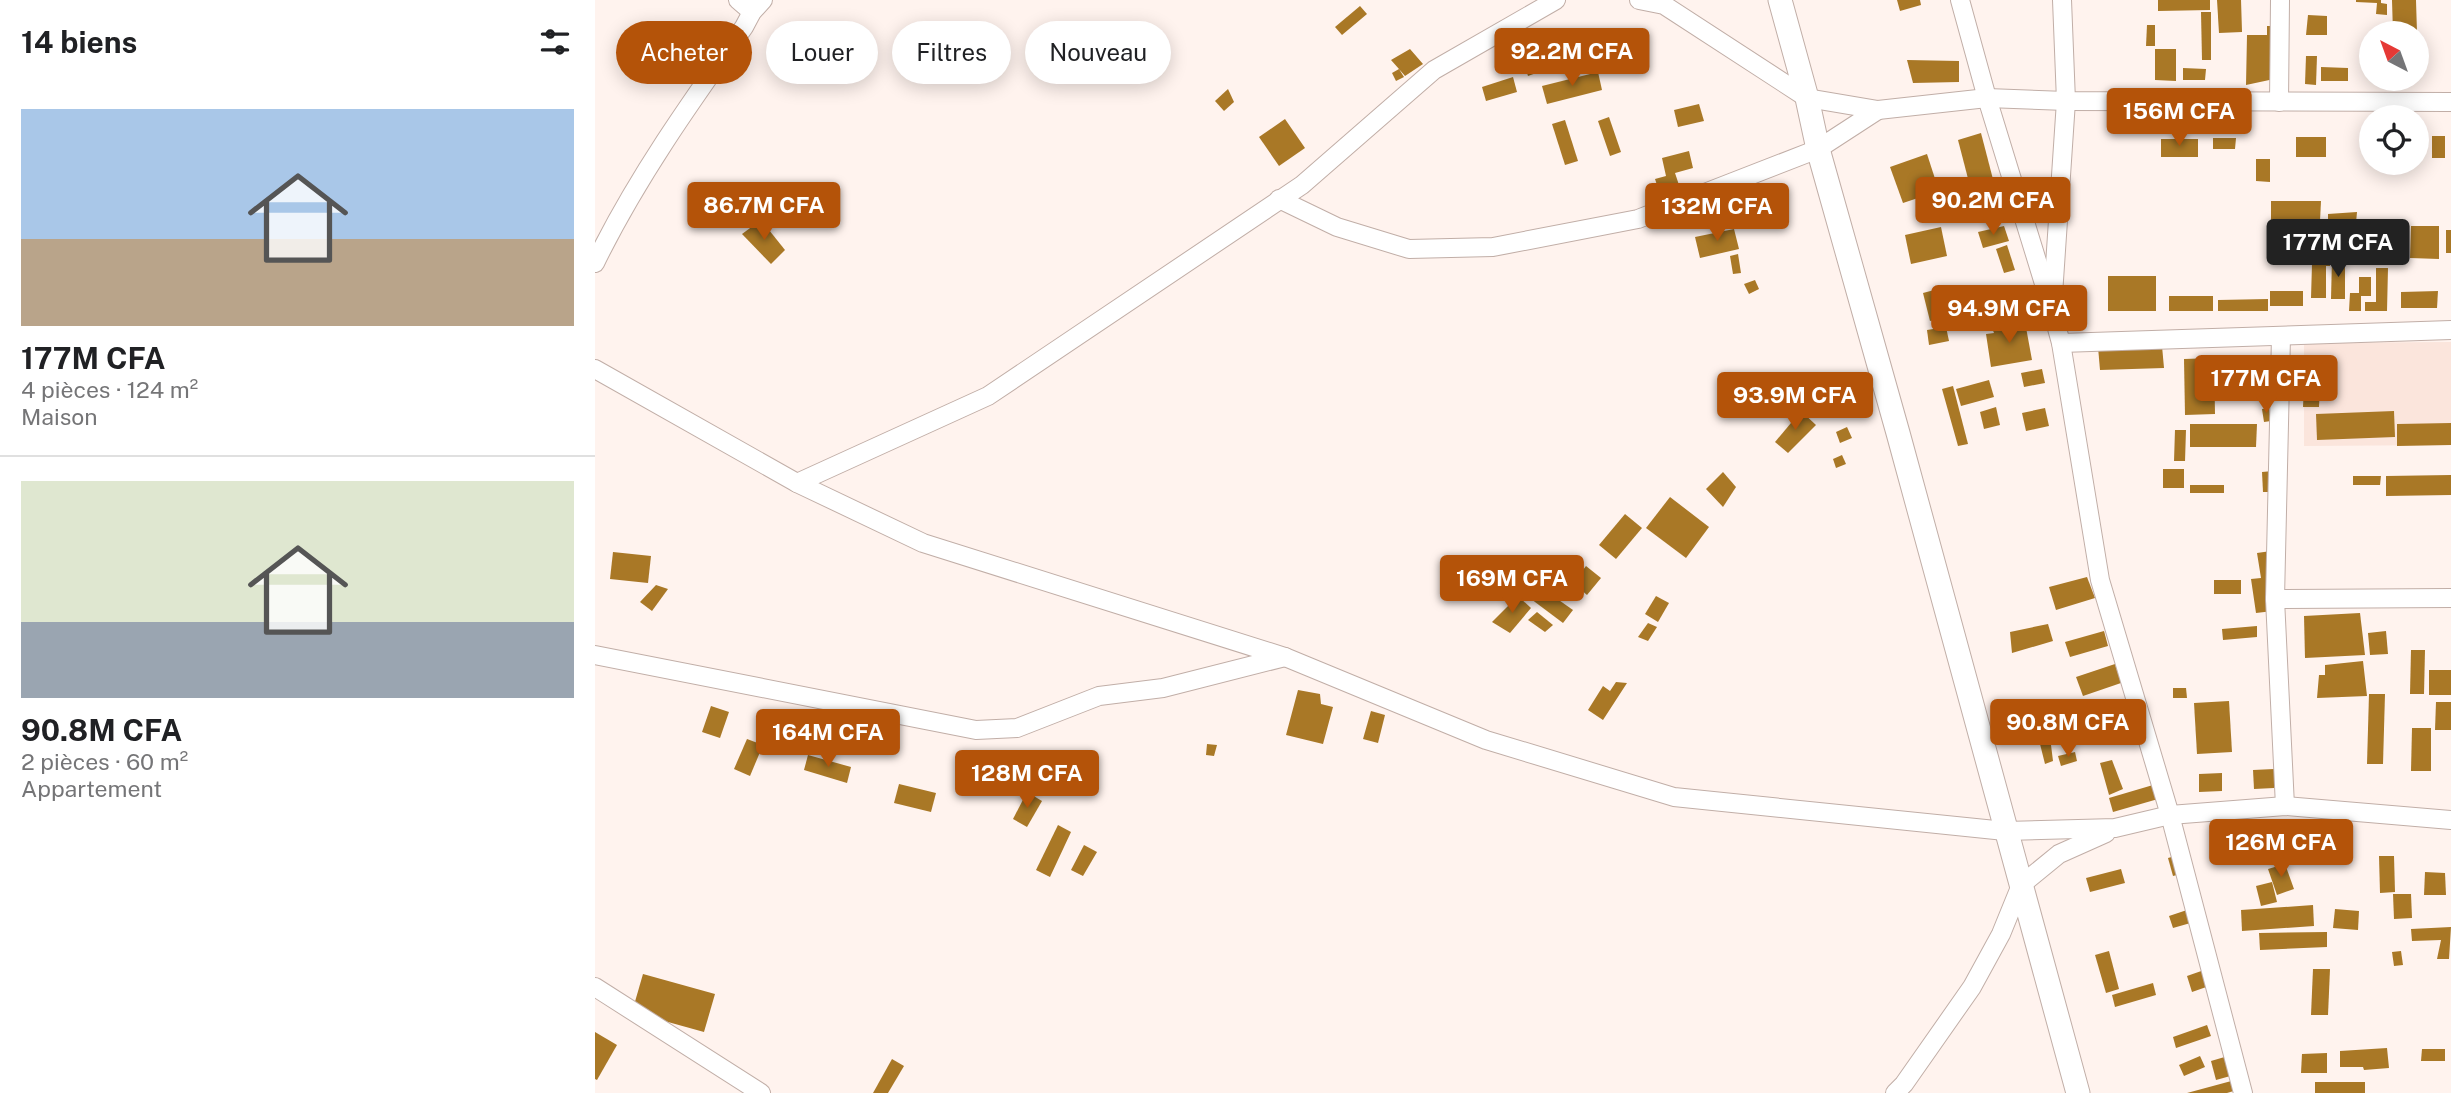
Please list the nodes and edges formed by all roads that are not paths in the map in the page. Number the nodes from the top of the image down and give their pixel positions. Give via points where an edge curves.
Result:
1 (737, 0) edge
2 (1556, 0) edge
3 (1639, 0) edge
4 (1780, 0) edge
5 (1960, 0) edge
6 (2062, 0) edge
7 (2280, 0) edge
8 (758, 6) edge
9 (1807, 98) junction
10 (1987, 98) junction
11 (2066, 101) junction
12 (2279, 102) junction
13 (2451, 102) edge
14 (1878, 110) junction
15 (1818, 149) junction
16 (1279, 199) junction
17 (595, 263) edge
18 (2052, 310) junction
19 (2451, 330) edge
20 (2281, 336) junction
21 (2061, 343) junction
22 (595, 369) edge
23 (797, 483) junction
24 (2451, 598) edge
25 (2275, 599) junction
26 (595, 655) edge
27 (1285, 657) junction
28 (2285, 806) junction
29 (2170, 815) junction
30 (2451, 820) edge
31 (2115, 828) junction
32 (2005, 831) junction
33 (2021, 885) junction
34 (595, 986) edge
35 (761, 1093) edge
36 (1895, 1093) edge
37 (2078, 1093) edge
38 (2243, 1093) edge

1 - 8 street
2 - 16 street via 1434,70 1302,185
3 - 9 street via 1664,5
4 - 9 street
5 - 10 street
6 - 11 street
7 - 12 street
8 - 17 street via 679,119 619,214
9 - 14 street
9 - 15 street
10 - 11 street
10 - 14 street
10 - 18 street
11 - 12 street
11 - 18 street
12 - 13 street
14 - 15 street
15 - 16 street via 1638,219 1493,247 1409,249 1336,227
15 - 32 street
16 - 23 street via 988,396
18 - 21 street
19 - 20 street
20 - 21 street
20 - 25 street
21 - 29 street via 2100,580
22 - 23 street
23 - 27 street via 923,543
24 - 25 street
25 - 28 street
26 - 27 street via 976,730 1017,728 1099,696 1163,688
27 - 32 street via 1486,740 1674,797
28 - 29 street
28 - 30 street
29 - 31 street
29 - 38 street
31 - 32 street
31 - 33 street via 2059,854
32 - 33 street
33 - 36 street via 1972,987
33 - 37 street
34 - 35 street

